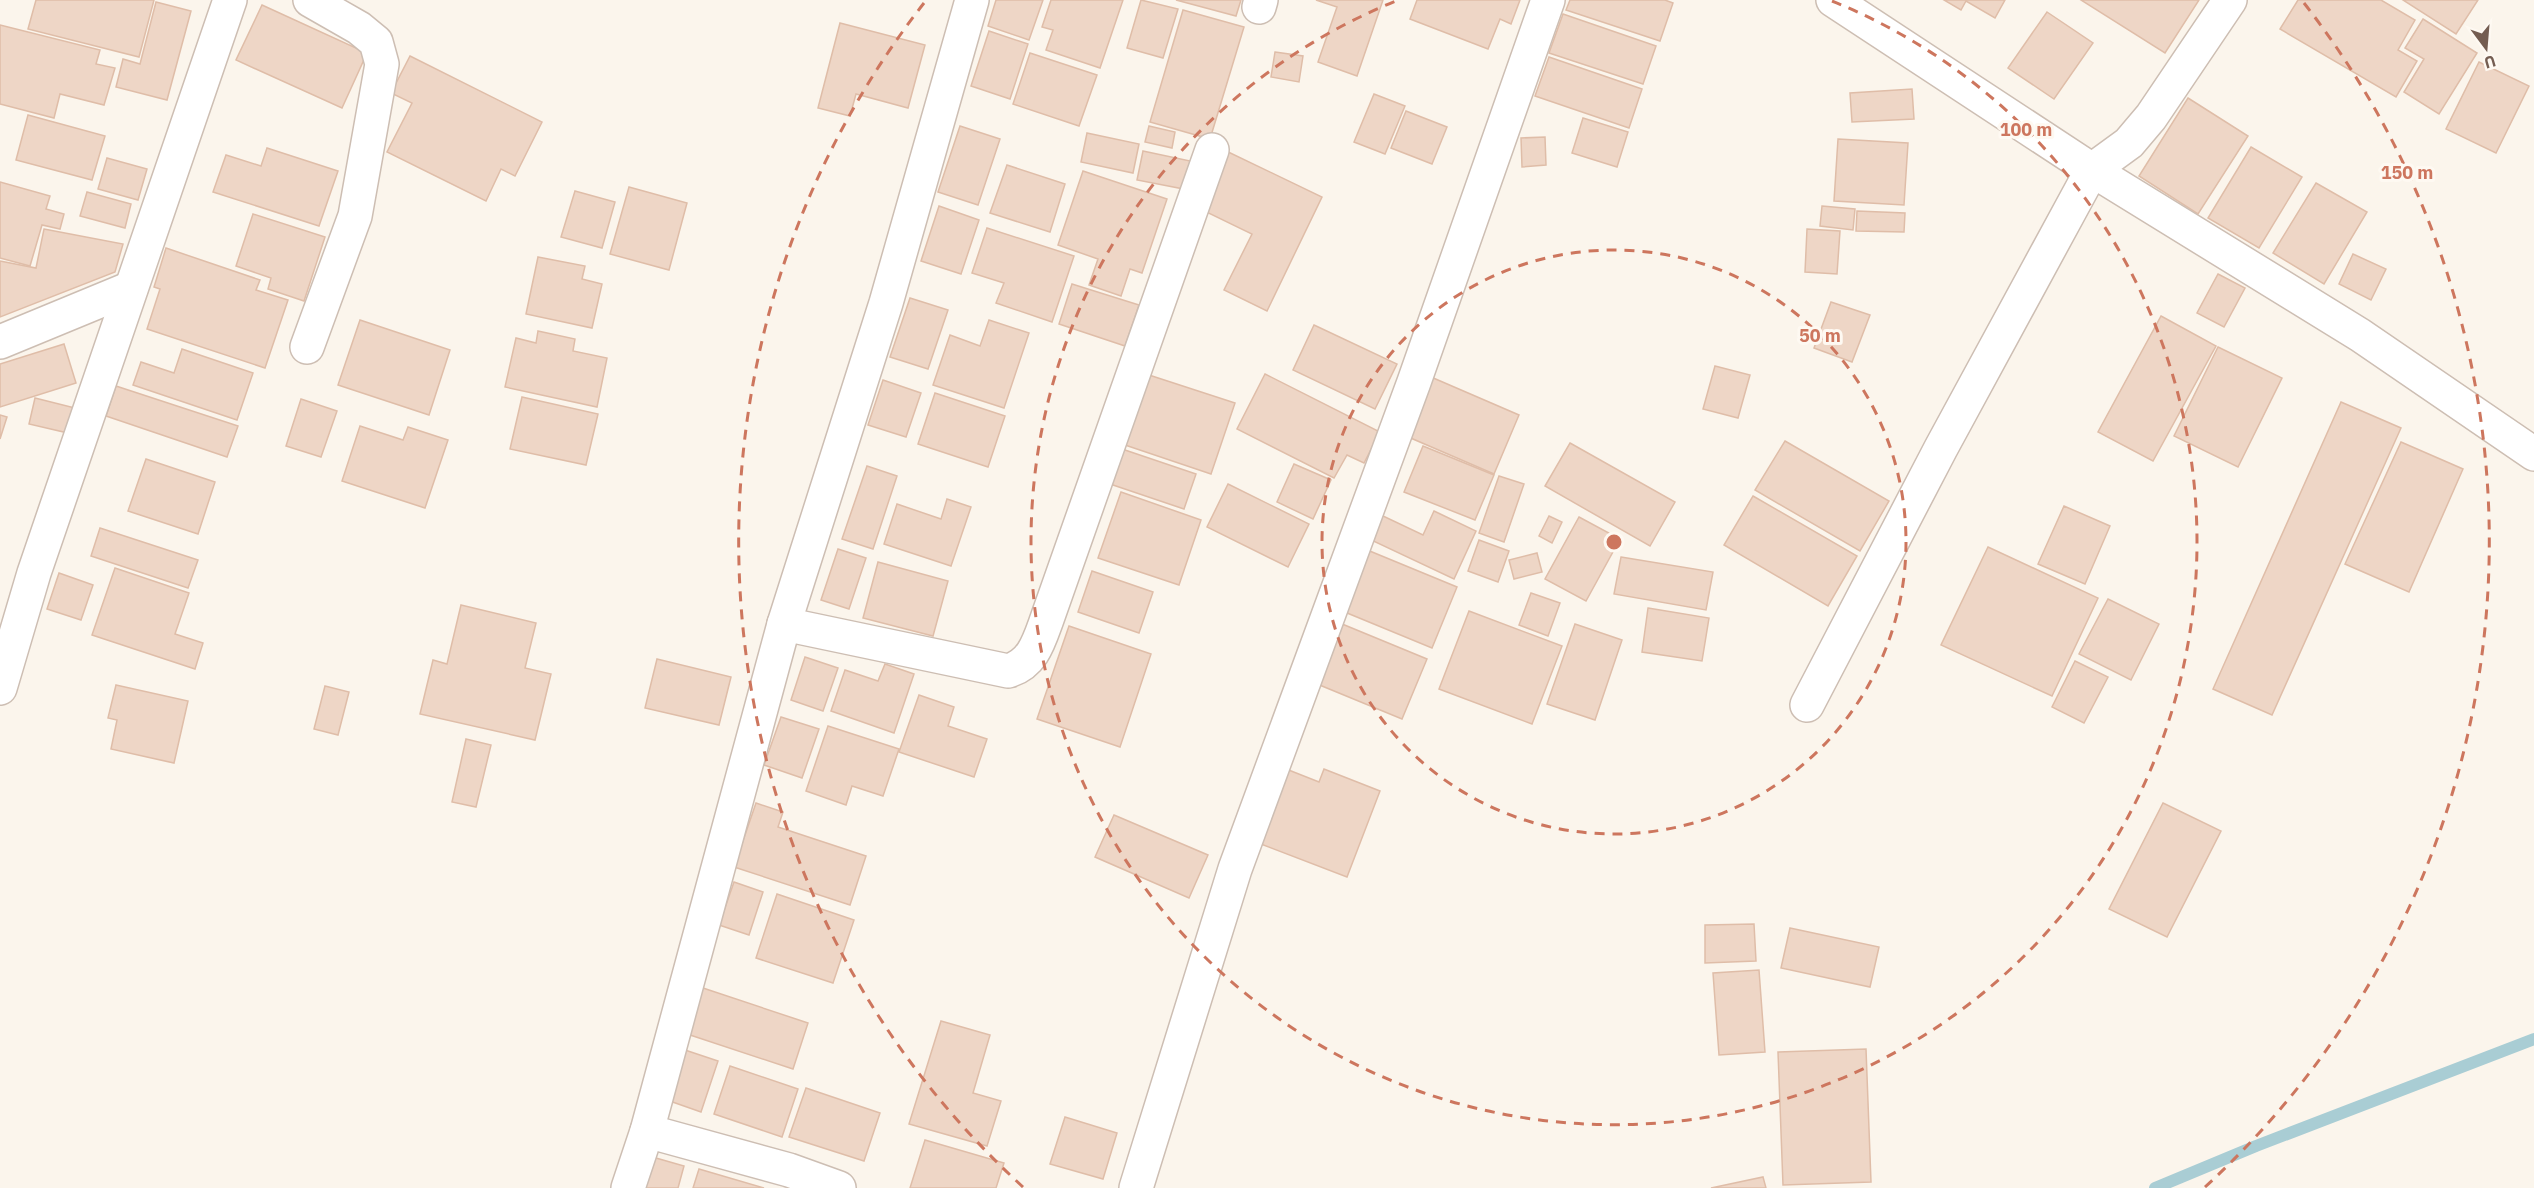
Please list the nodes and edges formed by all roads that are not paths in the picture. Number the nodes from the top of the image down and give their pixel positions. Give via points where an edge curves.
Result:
1 (230, 0) edge
2 (310, 0) edge
3 (972, 0) edge
4 (1548, 0) edge
5 (1833, 0) edge
6 (2230, 0) edge
7 (1212, 150) dead end
8 (2092, 170) junction
9 (131, 288) junction
10 (0, 342) edge
11 (307, 347) dead end
12 (2534, 454) edge
13 (784, 624) junction
14 (0, 688) edge
15 (1807, 705) dead end
16 (647, 1131) junction
17 (786, 1179) edge
18 (628, 1188) edge
19 (839, 1188) edge
20 (1136, 1188) edge

1 - 9 street
2 - 11 street via 376,42 382,64 355,216
3 - 13 street via 886,303
4 - 20 street via 1414,382 1235,869
5 - 8 street
6 - 8 street via 2151,117 2129,143
7 - 13 street via 1051,608 1035,651 1026,661 1008,671
8 - 12 street via 2360,334
8 - 15 street
9 - 10 street
9 - 14 street via 34,573
13 - 16 street
16 - 17 street
16 - 18 street
17 - 19 street

